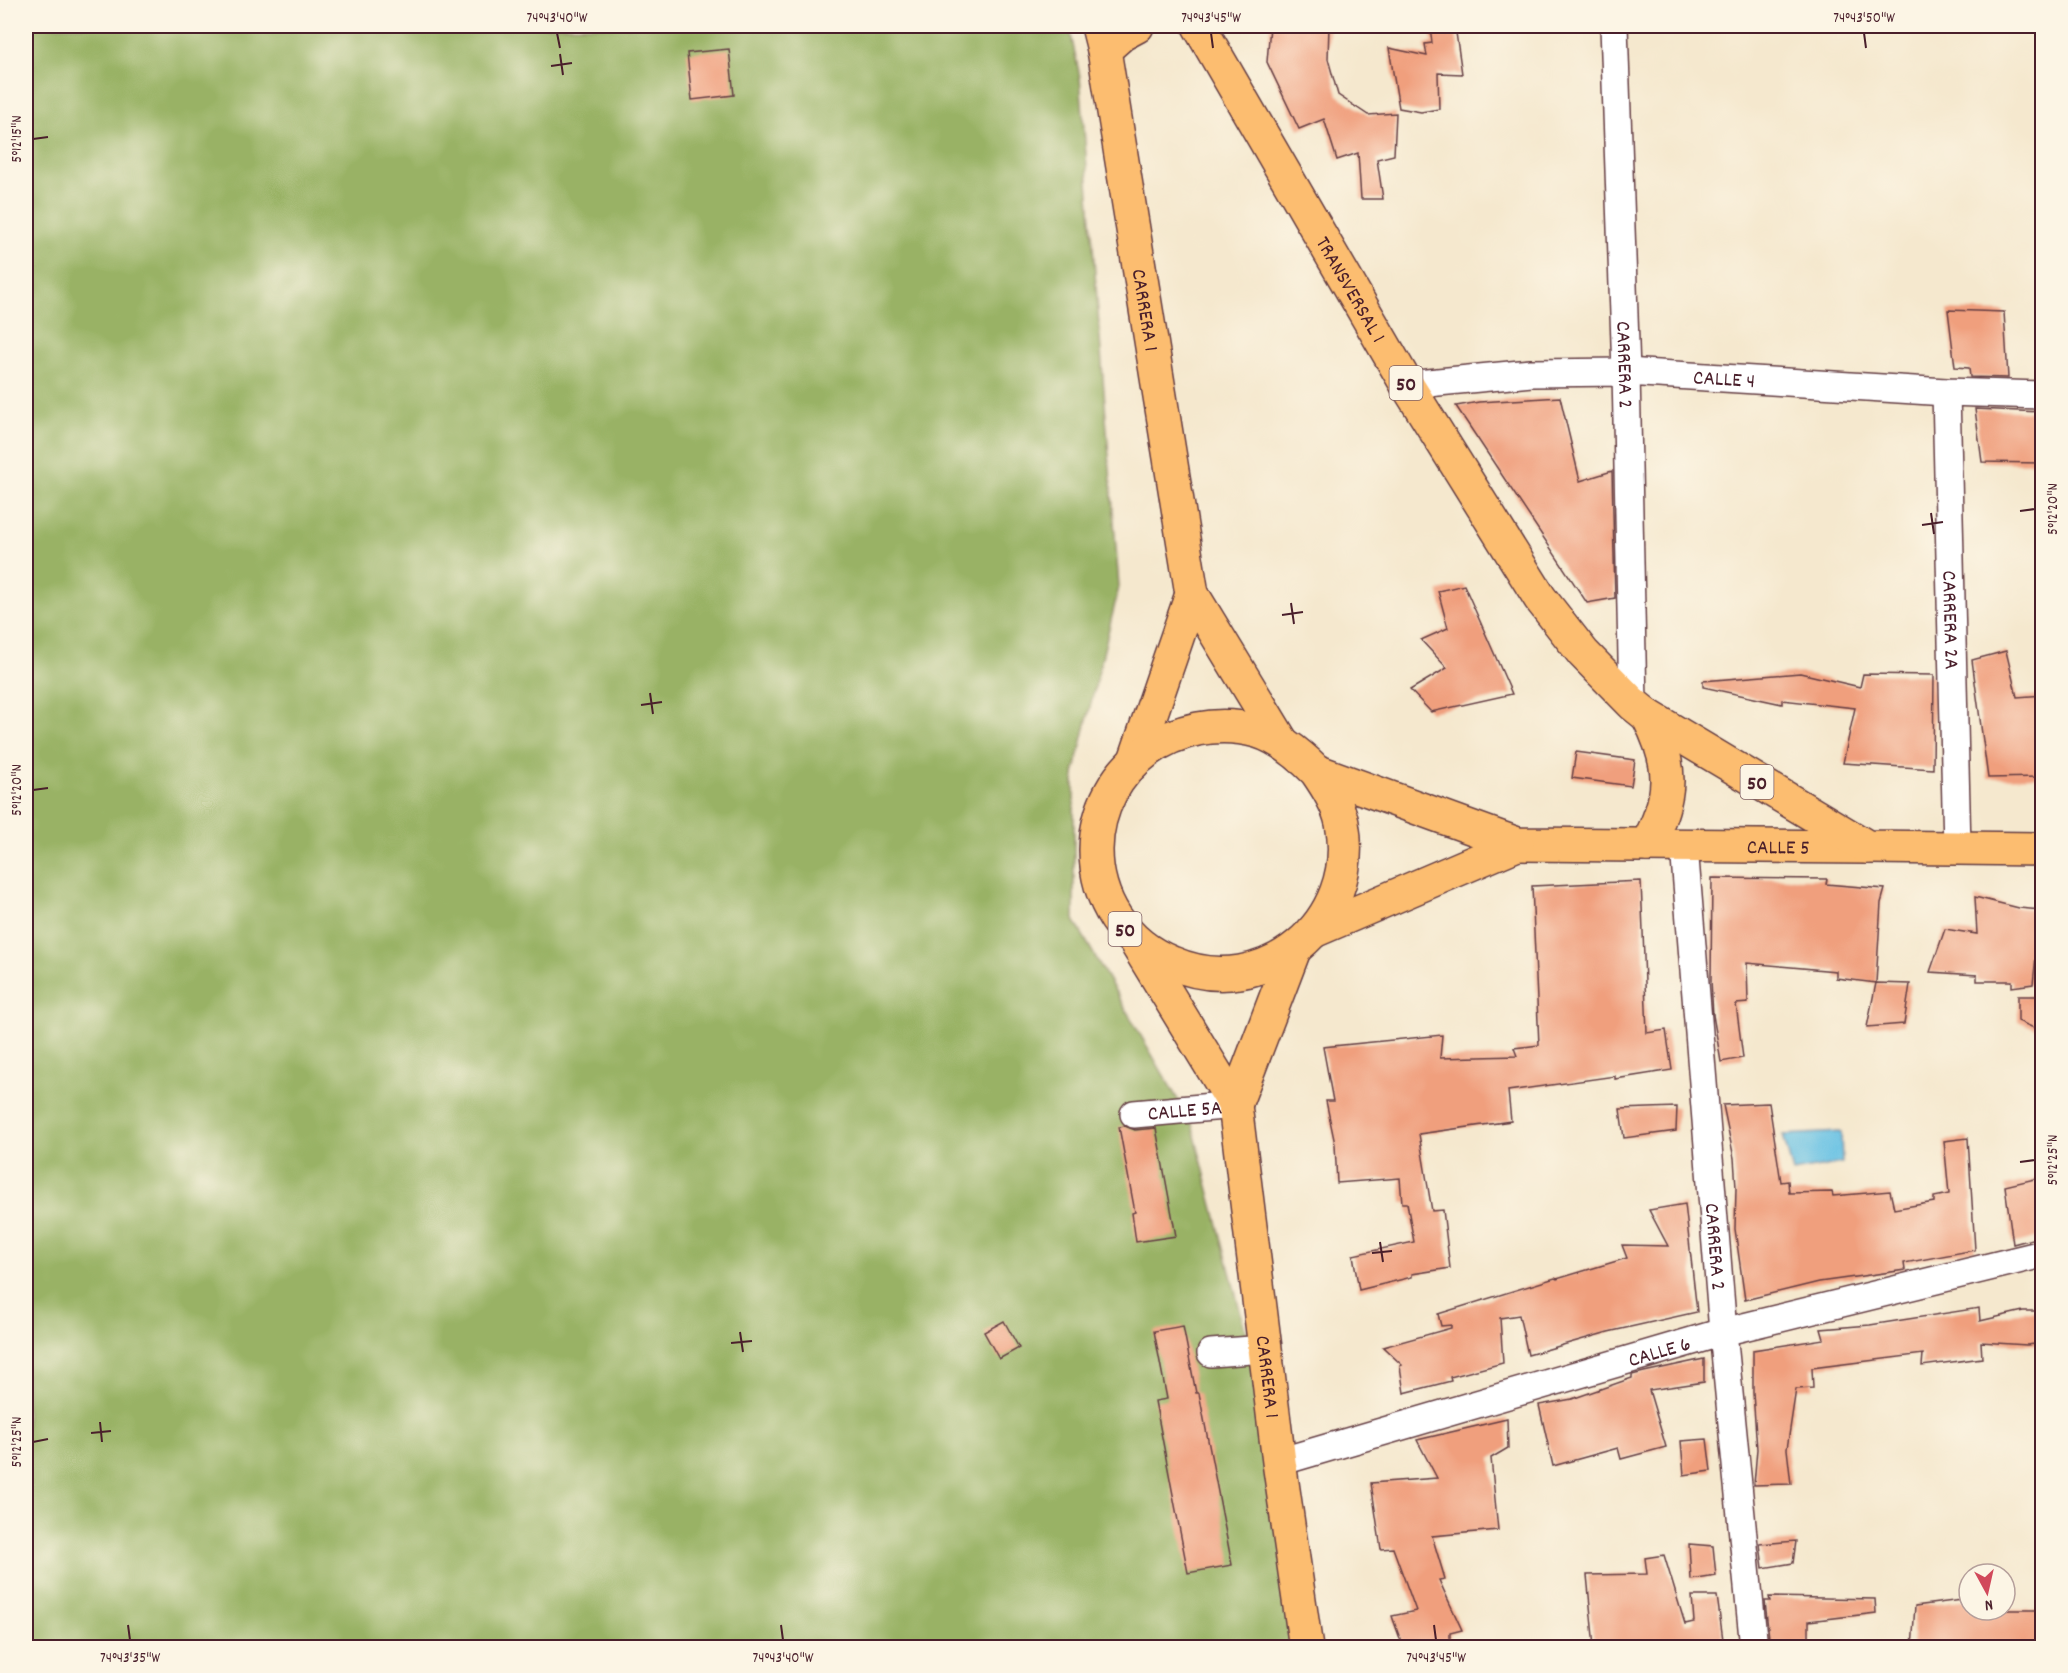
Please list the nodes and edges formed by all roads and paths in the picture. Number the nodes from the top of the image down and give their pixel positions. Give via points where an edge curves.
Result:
1 (1137, 26) edge
2 (1199, 26) edge
3 (1614, 26) edge
4 (1101, 38) edge
5 (1626, 372) junction
6 (1407, 385) junction
7 (1946, 392) junction
8 (2043, 395) edge
9 (1192, 594) junction
10 (1641, 710) junction
11 (1282, 742) junction
12 (1135, 760) junction
13 (1316, 771) junction
14 (1517, 844) junction
15 (1647, 845) junction
16 (1684, 846) junction
17 (1867, 847) junction
18 (1957, 848) junction
19 (2043, 849) edge
20 (1134, 940) junction
21 (1305, 940) junction
22 (1235, 1106) junction
23 (1134, 1114) dead end
24 (2043, 1254) edge
25 (1724, 1332) junction
26 (1265, 1349) junction
27 (1211, 1353) dead end
28 (1280, 1462) junction
29 (1306, 1647) edge
30 (1754, 1647) edge

1 - 4 main road
2 - 6 main road, TRANSVERSAL 1 / 50
3 - 5 street, CARRERA 2
4 - 9 main road, CARRERA 1 / 50
5 - 6 street, CALLE 4 via 1531,373
5 - 7 street, CALLE 4
5 - 10 street, CARRERA 2
6 - 10 main road, TRANSVERSAL 1 / 50 via 1540,598 1583,653
7 - 8 street, CALLE 4
7 - 18 street, CARRERA 2A
9 - 11 main road, CARRERA 1 / 50
9 - 12 main road, CARRERA 1 / 50
10 - 15 main road, TRANSVERSAL 1 via 1660,740 1667,767 1667,794 1660,821
10 - 17 main road, TRANSVERSAL 1 / 50
11 - 12 main road, 50 via 1258,732 1205,727 1156,744
11 - 13 main road, 50
12 - 20 main road, 50 via 1116,782 1103,807 1096,836 1096,864 1103,892 1116,918
13 - 14 main road, CALLE 5 / 50
13 - 21 main road, 50 via 1332,795 1342,822 1345,850 1332,906
14 - 15 main road, CALLE 5 / 50
14 - 21 main road, CALLE 5 / 50
15 - 16 main road, CALLE 5 / 50
16 - 17 main road, CALLE 5 / 50
16 - 25 street, CARRERA 2
17 - 18 main road, CALLE 5 / 50
18 - 19 main road, CALLE 5 / 50
20 - 21 main road, 50 via 1184,969 1213,974 1242,972 1269,964
20 - 22 main road, CARRERA 1
21 - 22 main road, CARRERA 1
22 - 23 street, CALLE 5A
22 - 26 main road, CARRERA 1
24 - 25 street, CALLE 6
25 - 28 street, CALLE 6
25 - 30 street, CARRERA 2
26 - 27 street
26 - 28 main road, CARRERA 1
28 - 29 main road, CARRERA 1

